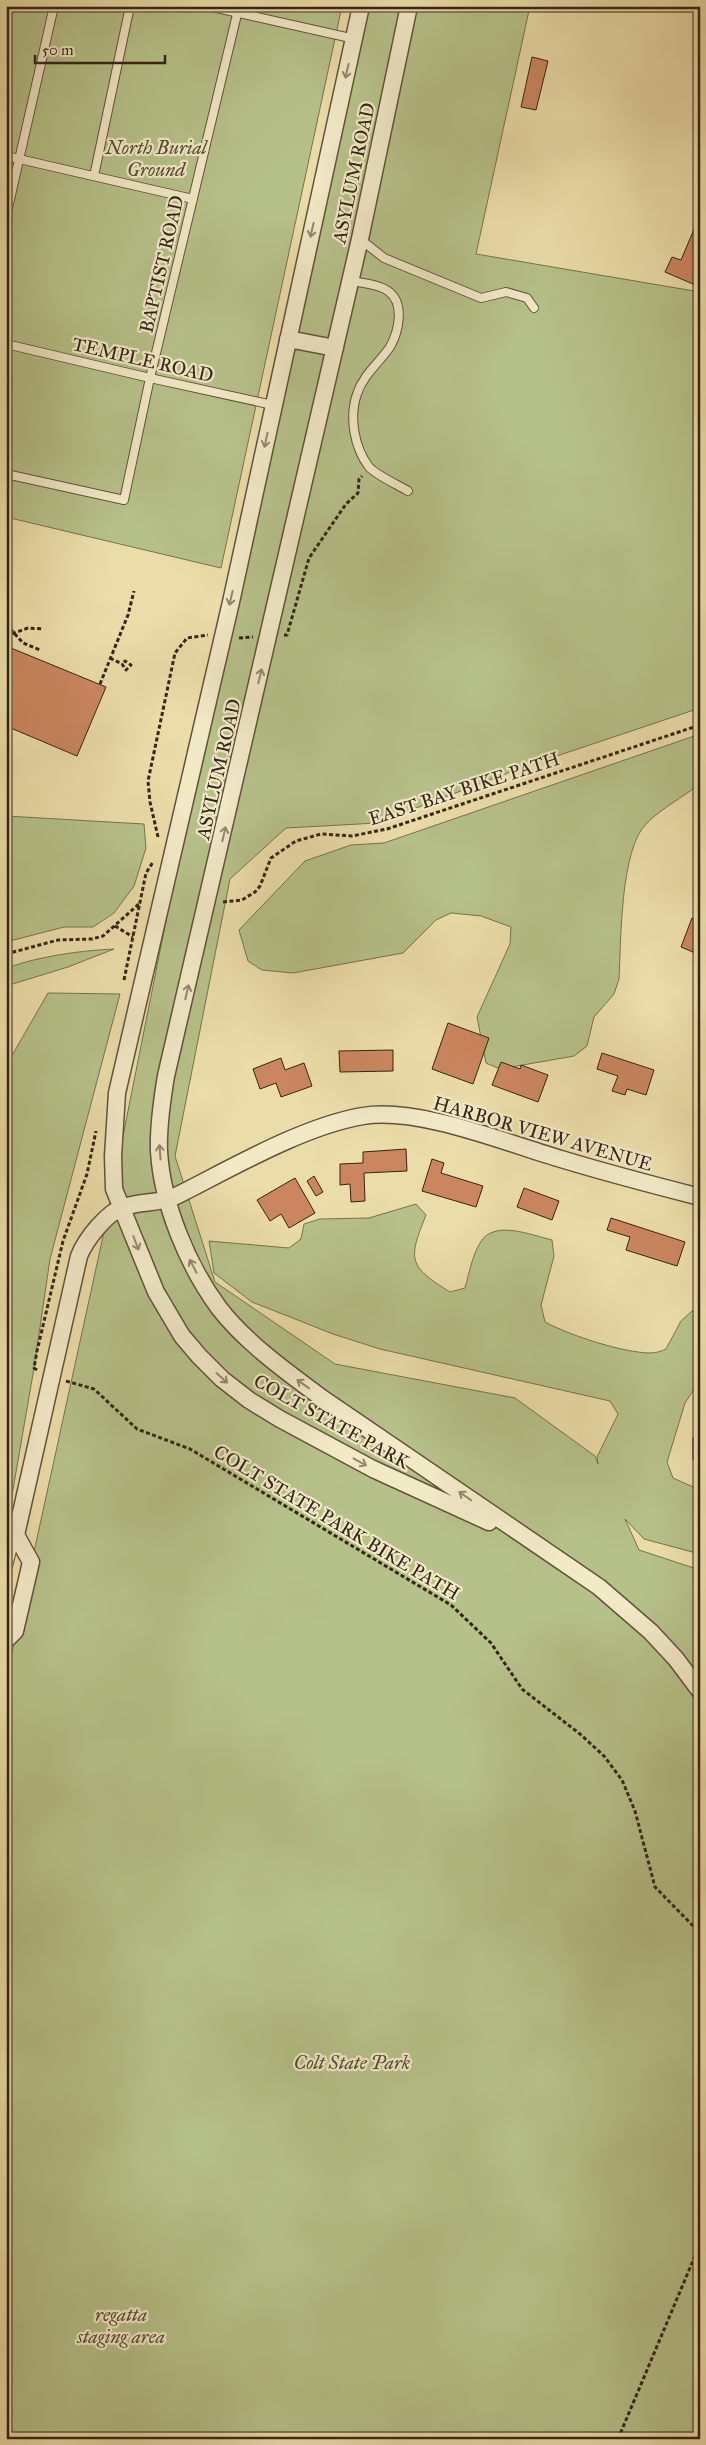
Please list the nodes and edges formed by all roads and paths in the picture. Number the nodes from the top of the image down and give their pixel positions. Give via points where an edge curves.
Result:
1 (54, 6) edge
2 (130, 6) edge
3 (208, 6) edge
4 (361, 6) edge
5 (409, 6) edge
6 (238, 10) edge
7 (355, 39) junction
8 (6, 156) edge
9 (20, 159) junction
10 (94, 176) junction
11 (193, 199) junction
12 (6, 217) edge
13 (360, 240) junction
14 (351, 281) junction
15 (534, 308) dead end
16 (288, 338) junction
17 (6, 344) edge
18 (336, 348) junction
19 (150, 378) junction
20 (273, 405) junction
21 (6, 474) edge
22 (408, 491) dead end
23 (134, 591) dead end
24 (6, 624) edge
25 (44, 628) dead end
26 (13, 633) junction
27 (6, 636) edge
28 (40, 650) dead end
29 (110, 658) junction
30 (122, 664) dead end
31 (100, 684) dead end
32 (700, 725) edge
33 (161, 900) junction
34 (208, 901) junction
35 (115, 926) junction
36 (134, 936) dead end
37 (6, 954) edge
38 (117, 1093) joint
39 (700, 1197) edge
40 (168, 1200) junction
41 (122, 1207) junction
42 (63, 1241) dead end
43 (53, 1377) junction
44 (11, 1534) edge
45 (548, 1554) junction
46 (6, 1574) edge
47 (6, 1640) edge
48 (700, 1692) edge
49 (700, 1933) edge
50 (700, 2244) edge
51 (618, 2439) edge

1 - 9 lane
2 - 10 lane
3 - 6 lane
4 - 7 street, ASYLUM ROAD
5 - 13 street, ASYLUM ROAD
6 - 7 lane
6 - 11 lane, BAPTIST ROAD
7 -> 16 street, ASYLUM ROAD
8 - 9 lane
9 - 10 lane
9 - 12 lane
10 - 11 lane
11 - 19 lane, BAPTIST ROAD
13 - 14 street, ASYLUM ROAD
13 - 15 lane via 384,258 481,298 506,292 527,298
14 - 18 street, ASYLUM ROAD
14 - 22 lane via 386,289 398,306 397,332 362,381 352,423 370,468
16 - 18 street
16 - 20 street, ASYLUM ROAD
17 - 19 lane, TEMPLE ROAD
34 -> 18 street, ASYLUM ROAD
19 - 20 lane, TEMPLE ROAD
19 - 21 lane, BAPTIST ROAD via 124,500
20 -> 33 street, ASYLUM ROAD via 231,602
23 - 29 path
24 - 26 path
25 - 26 path via 28,628
26 - 27 path
26 - 28 path via 23,643
29 - 30 path
29 - 31 path
32 - 34 path, EAST BAY BIKE PATH via 387,829 352,836 308,836 286,846 271,858 255,892 242,900
33 - 35 path via 141,902
33 - 38 street, ASYLUM ROAD
40 -> 34 street, ASYLUM ROAD via 159,1150 162,1097
35 - 36 path
35 - 37 path via 103,936 92,939 58,940
38 - 41 street, COLT STATE PARK via 114,1189
39 - 40 street, HARBOR VIEW AVENUE via 562,1160 444,1123 383,1114 361,1116 327,1126 280,1145
40 - 41 street, HARBOR VIEW AVENUE
45 -> 40 street, COLT STATE PARK via 322,1398 256,1346 220,1309 202,1283 188,1256
41 - 43 street via 91,1232 84,1243
41 -> 45 street, COLT STATE PARK via 164,1307 182,1336 222,1379 248,1400 331,1447 510,1532
42 - 43 path, COLT STATE PARK BIKE PATH via 34,1368
43 - 44 street
43 - 49 path, COLT STATE PARK BIKE PATH via 94,1390 136,1429 190,1449 451,1605 491,1643 522,1689 604,1756 622,1780 635,1811 655,1887
44 - 46 lane
44 - 47 street via 31,1562 15,1631
45 - 48 street, COLT STATE PARK via 600,1587 639,1620 676,1659
50 - 51 path

